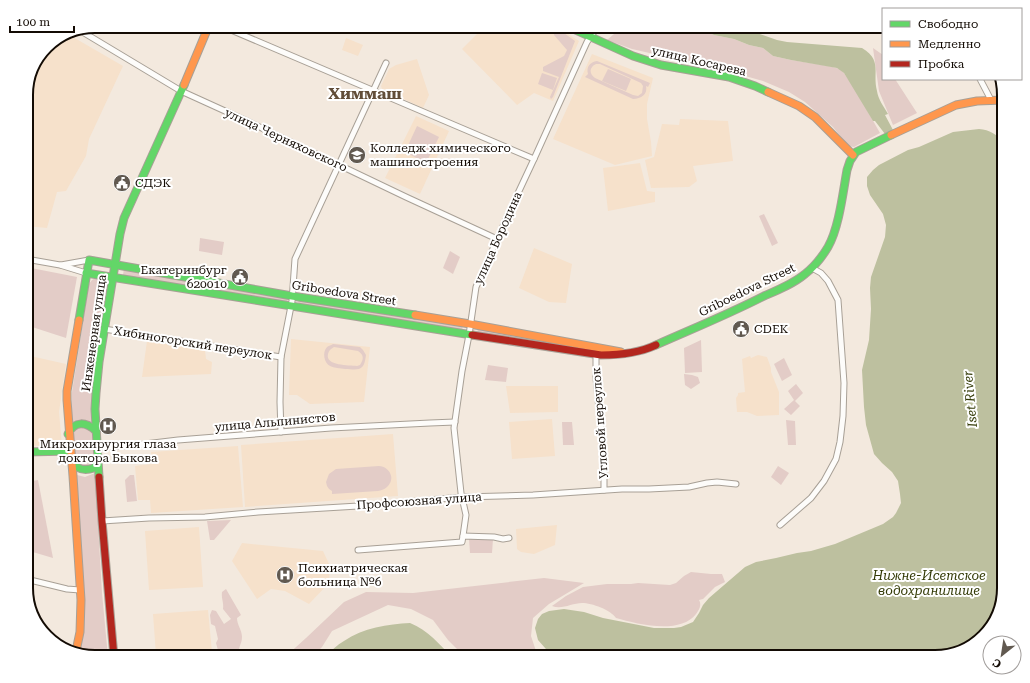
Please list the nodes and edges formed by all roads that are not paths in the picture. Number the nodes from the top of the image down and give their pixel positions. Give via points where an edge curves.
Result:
1 (206, 33) edge
2 (238, 33) edge
3 (582, 33) edge
4 (594, 33) edge
5 (86, 34) edge
6 (590, 37) junction
7 (386, 62) dead end
8 (980, 80) edge
9 (374, 90) junction
10 (182, 91) junction
11 (990, 100) junction
12 (997, 100) edge
13 (852, 155) junction
14 (534, 159) junction
15 (338, 165) junction
16 (497, 239) junction
17 (33, 260) edge
18 (89, 260) junction
19 (60, 265) junction
20 (114, 265) junction
21 (812, 268) junction
22 (86, 273) junction
23 (113, 278) junction
24 (292, 296) junction
25 (291, 306) junction
26 (470, 324) junction
27 (104, 329) junction
28 (469, 335) junction
29 (625, 353) junction
30 (596, 355) junction
31 (281, 357) junction
32 (455, 422) junction
33 (96, 431) junction
34 (281, 432) junction
35 (68, 434) junction
36 (98, 447) junction
37 (70, 451) junction
38 (33, 452) edge
39 (72, 461) junction
40 (98, 461) junction
41 (736, 484) dead end
42 (604, 490) junction
43 (462, 497) junction
44 (102, 521) junction
45 (780, 525) dead end
46 (463, 536) junction
47 (510, 538) dead end
48 (358, 550) dead end
49 (33, 581) edge
50 (80, 590) junction
51 (77, 648) edge
52 (113, 650) edge

1 - 10 main road, Инженерная улица
2 - 9 street
3 - 6 main road, улица Косарева
4 - 6 street, улица Бородина
5 - 10 street, улица Черняховского
6 - 13 main road, улица Косарева via 633,56 668,66 729,77 787,100 815,117
6 - 14 street, улица Бородина
7 - 9 street
8 - 11 street
9 - 14 street
9 - 15 street
10 - 15 street, улица Черняховского
10 - 20 main road, Инженерная улица via 121,225
11 - 12 main road
11 - 13 main road via 956,105
13 - 21 main road, Griboedova Street via 834,235
14 - 16 street, улица Бородина
15 - 16 street, улица Черняховского
15 - 24 street via 295,259
16 - 26 street, улица Бородина via 476,287
17 - 19 street, Griboedova Street
18 - 19 street, Griboedova Street
18 - 20 main road, Griboedova Street
18 - 22 main road, Инженерная улица
19 - 22 street, Griboedova Street
20 - 23 main road, Инженерная улица
20 - 24 main road, Griboedova Street
21 - 29 main road, Griboedova Street via 791,283 751,303 648,349
21 - 45 street via 828,281 838,300 844,383 840,442 836,459 812,498
22 - 23 main road, Griboedova Street
22 - 35 main road, Инженерная улица via 67,391
23 - 25 main road, Griboedova Street
23 - 27 main road, Инженерная улица
24 - 25 street
24 - 26 main road, Griboedova Street
25 - 28 main road, Griboedova Street
25 - 31 street
26 - 28 street, улица Бородина
26 - 29 main road, Griboedova Street
27 - 31 street, Хибиногорский переулок
27 - 33 main road, Инженерная улица via 95,393
28 - 30 main road, Griboedova Street
28 - 32 street, улица Бородина
29 - 30 main road, Griboedova Street
30 - 42 street, Угловой переулок
31 - 34 street
32 - 34 street, улица Альпинистов
32 - 43 street, улица Бородина
33 - 35 main road via 82,424 76,425
33 - 36 main road, Инженерная улица
34 - 36 street, улица Альпинистов
35 - 37 main road, Инженерная улица
36 - 40 main road, Инженерная улица
37 - 38 main road
37 - 39 main road, Инженерная улица
39 - 40 main road via 74,467 85,471 94,468
39 - 50 main road, Инженерная улица
40 - 44 main road, Инженерная улица
41 - 42 street, Профсоюзная улица via 717,482 689,487
42 - 43 street, Профсоюзная улица
43 - 44 street, Профсоюзная улица via 205,517
43 - 46 street, улица Бородина via 466,515
44 - 52 main road, Инженерная улица
46 - 47 street
46 - 48 street via 462,542
49 - 50 street
50 - 51 main road, Инженерная улица via 81,627

